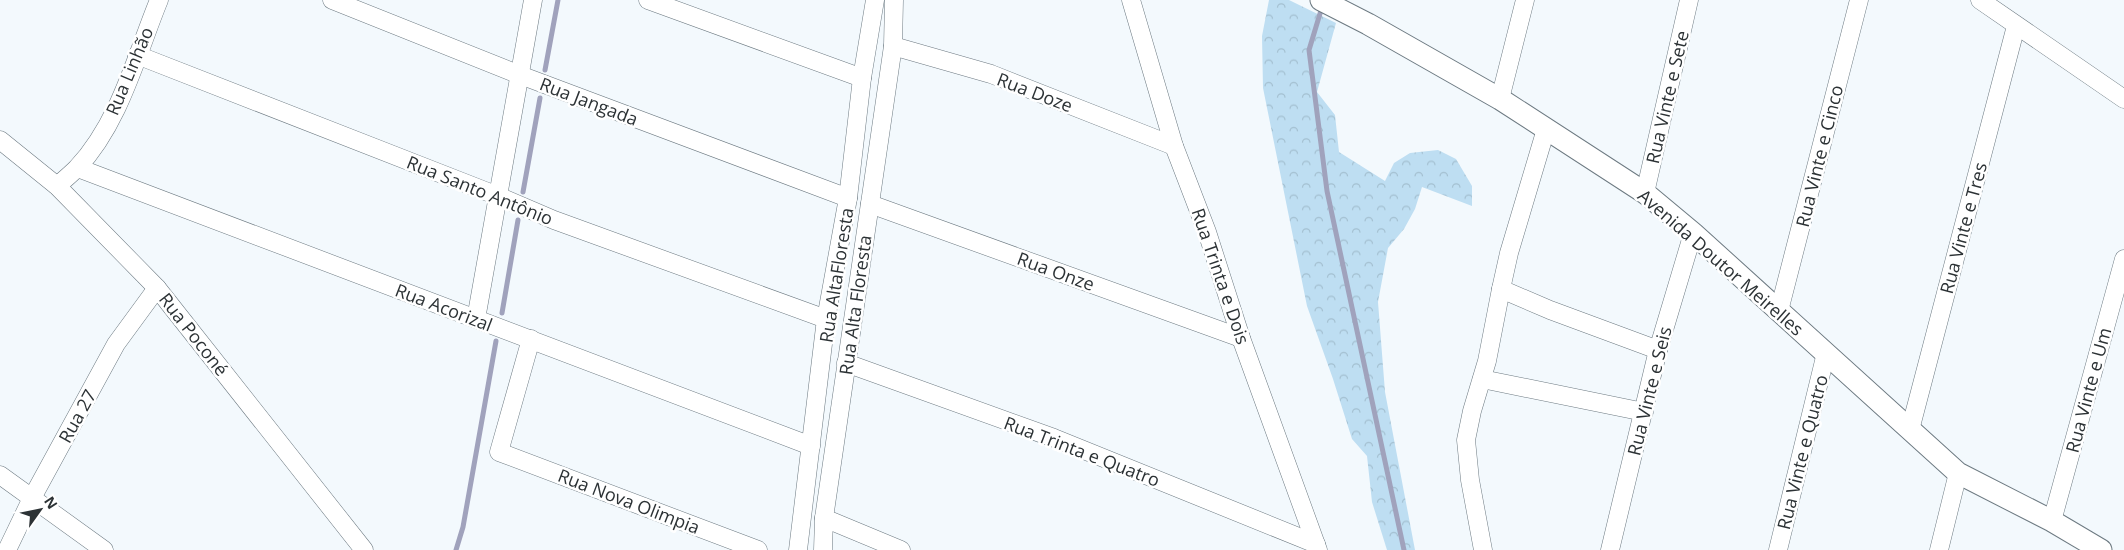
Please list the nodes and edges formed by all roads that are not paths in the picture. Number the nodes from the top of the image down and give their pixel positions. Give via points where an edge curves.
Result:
1 (159, 0) edge
2 (332, 0) edge
3 (533, 0) edge
4 (648, 0) edge
5 (876, 0) edge
6 (894, 0) edge
7 (1131, 0) edge
8 (1525, 0) edge
9 (1689, 0) edge
10 (1859, 0) edge
11 (1980, 0) edge
12 (1328, 3) edge
13 (2016, 26) junction
14 (893, 46) junction
15 (137, 55) junction
16 (520, 75) junction
17 (862, 78) junction
18 (1500, 99) junction
19 (2124, 99) edge
20 (1546, 129) junction
21 (0, 140) edge
22 (1174, 146) junction
23 (78, 168) junction
24 (57, 186) junction
25 (1645, 193) junction
26 (498, 196) junction
27 (848, 198) junction
28 (870, 204) junction
29 (1693, 233) junction
30 (2124, 259) edge
31 (157, 288) junction
32 (1501, 289) junction
33 (1778, 311) junction
34 (476, 319) junction
35 (826, 319) junction
36 (1241, 338) junction
37 (531, 340) junction
38 (1658, 350) junction
39 (1826, 353) junction
40 (846, 363) junction
41 (1482, 379) junction
42 (1644, 412) junction
43 (1910, 430) junction
44 (811, 446) junction
45 (1958, 473) junction
46 (0, 475) edge
47 (32, 498) junction
48 (824, 518) junction
49 (2052, 522) junction
50 (1317, 547) edge
51 (7, 550) edge
52 (104, 550) edge
53 (364, 550) edge
54 (758, 550) edge
55 (798, 550) edge
56 (823, 550) edge
57 (901, 550) edge
58 (1483, 550) edge
59 (1610, 550) edge
60 (1778, 550) edge
61 (1939, 550) edge
62 (2101, 550) edge

1 - 15 street, Rua Linhão
2 - 16 street, Rua Jangada
3 - 16 street
4 - 17 street
5 - 17 street, Rua AltaFloresta
6 - 14 street, Rua Alta Floresta
7 - 22 street, Rua Trinta e Dois
8 - 18 street
9 - 25 street, Rua Vinte e Sete
10 - 33 street, Rua Vinte e Cinco
11 - 13 street
12 - 18 street, Avenida Doutor Meirelles
13 - 19 street
13 - 43 street, Rua Vinte e Tres
14 - 22 street, Rua Doze via 991,74
14 - 28 street, Rua Alta Floresta
15 - 23 street, Rua Linhão via 122,96
15 - 26 street, Rua Santo Antônio
16 - 26 street
16 - 27 street, Rua Jangada
17 - 27 street, Rua AltaFloresta
18 - 20 street, Avenida Doutor Meirelles
20 - 25 street, Avenida Doutor Meirelles
20 - 32 street
21 - 24 street, Rua Poconé
22 - 36 street, Rua Trinta e Dois via 1207,232
23 - 24 street, Rua Linhão
23 - 34 street, Rua Acorizal
24 - 31 street, Rua Poconé
25 - 29 street, Avenida Doutor Meirelles
26 - 34 street
26 - 35 street, Rua Santo Antônio via 554,220
27 - 35 street, Rua AltaFloresta
28 - 36 street, Rua Onze
28 - 40 street, Rua Alta Floresta
29 - 33 street, Avenida Doutor Meirelles
29 - 38 street, Rua Vinte e Seis
30 - 49 street, Rua Vinte e Um
31 - 47 street, Rua 27 via 116,344
31 - 53 street, Rua Poconé
32 - 38 street
32 - 41 street
33 - 39 street, Avenida Doutor Meirelles
34 - 37 street, Rua Acorizal
35 - 44 street, Rua AltaFloresta
36 - 50 street, Rua Trinta e Dois
37 - 44 street, Rua Acorizal
37 - 54 street, Rua Nova Olimpia via 499,452
38 - 42 street, Rua Vinte e Seis
39 - 43 street, Avenida Doutor Meirelles
39 - 60 street, Rua Vinte e Quatro
40 - 48 street, Rua Alta Floresta
40 - 50 street, Rua Trinta e Quatro via 1054,438
41 - 42 street
41 - 58 street via 1466,440
42 - 59 street, Rua Vinte e Seis
43 - 45 street, Avenida Doutor Meirelles
44 - 55 street, Rua AltaFloresta
45 - 49 street, Avenida Doutor Meirelles
45 - 61 street
46 - 47 street
47 - 51 street, Rua 27
47 - 52 street
48 - 56 street, Rua Alta Floresta
48 - 57 street
49 - 62 street, Avenida Doutor Meirelles

